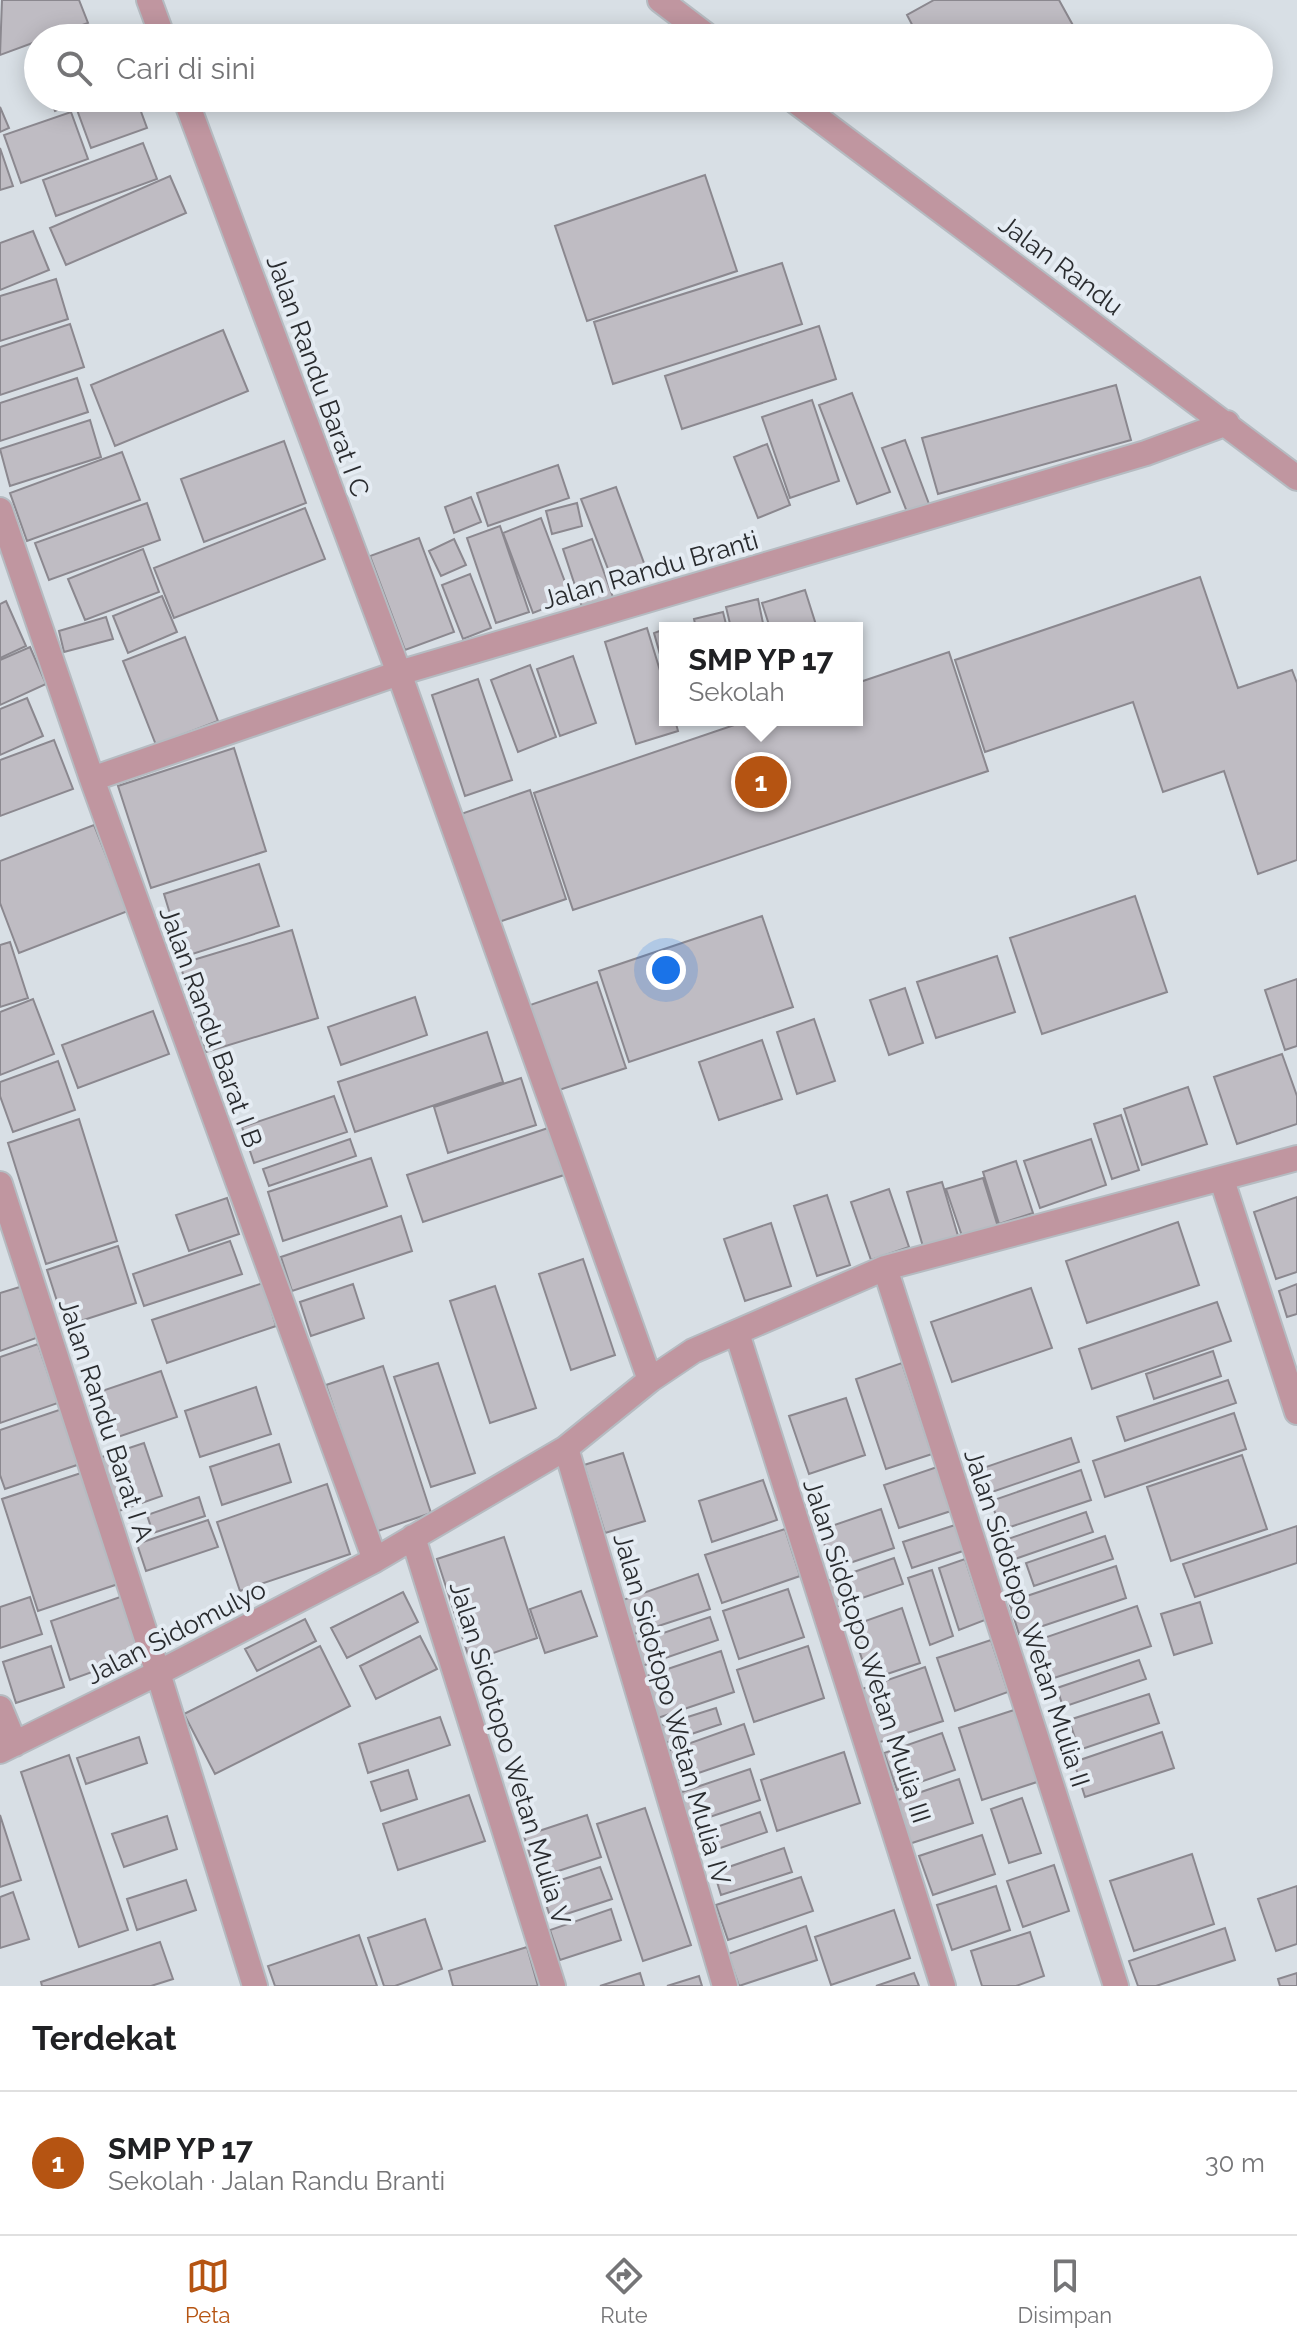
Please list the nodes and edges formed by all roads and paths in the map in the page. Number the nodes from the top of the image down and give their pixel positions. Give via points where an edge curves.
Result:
1 (149, 0) edge
2 (660, 0) edge
3 (158, 24) edge
4 (692, 24) edge
5 (190, 112) edge
6 (810, 112) edge
7 (1227, 423) junction
8 (1297, 478) edge
9 (0, 510) edge
10 (399, 673) junction
11 (92, 779) junction
12 (1297, 1158) edge
13 (1222, 1180) junction
14 (0, 1184) edge
15 (885, 1268) junction
16 (737, 1333) junction
17 (650, 1380) junction
18 (1297, 1412) edge
19 (566, 1448) junction
20 (413, 1537) junction
21 (375, 1560) junction
22 (158, 1673) junction
23 (0, 1708) edge
24 (8, 1747) edge
25 (255, 1986) edge
26 (553, 1986) edge
27 (725, 1986) edge
28 (943, 1986) edge
29 (1116, 1986) edge

1 - 3 street
2 - 4 street
5 - 10 street, Jalan Randu Barat I C
6 - 7 street, Jalan Randu
7 - 8 street, Jalan Randu
7 - 10 street, Jalan Randu Branti via 1146,453
9 - 11 street, Jalan Randu Barat I B
10 - 11 street, Jalan Randu Branti
10 - 17 street, Jalan Randu Barat I C
11 - 21 street, Jalan Randu Barat I B
12 - 13 street, Jalan Sidomulyo
13 - 15 street, Jalan Sidomulyo
13 - 18 street
14 - 22 street, Jalan Randu Barat I A
15 - 16 street, Jalan Sidomulyo
15 - 29 street, Jalan Sidotopo Wetan Mulia II
16 - 17 street, Jalan Sidomulyo via 693,1351
16 - 28 street, Jalan Sidotopo Wetan Mulia III
17 - 19 street, Jalan Sidomulyo
19 - 20 street, Jalan Sidomulyo
19 - 27 street, Jalan Sidotopo Wetan Mulia IV
20 - 21 street, Jalan Sidomulyo
20 - 26 street, Jalan Sidotopo Wetan Mulia V
21 - 22 street, Jalan Sidomulyo
22 - 24 street, Jalan Sidomulyo
22 - 25 street, Jalan Randu Barat I A
23 - 24 street

